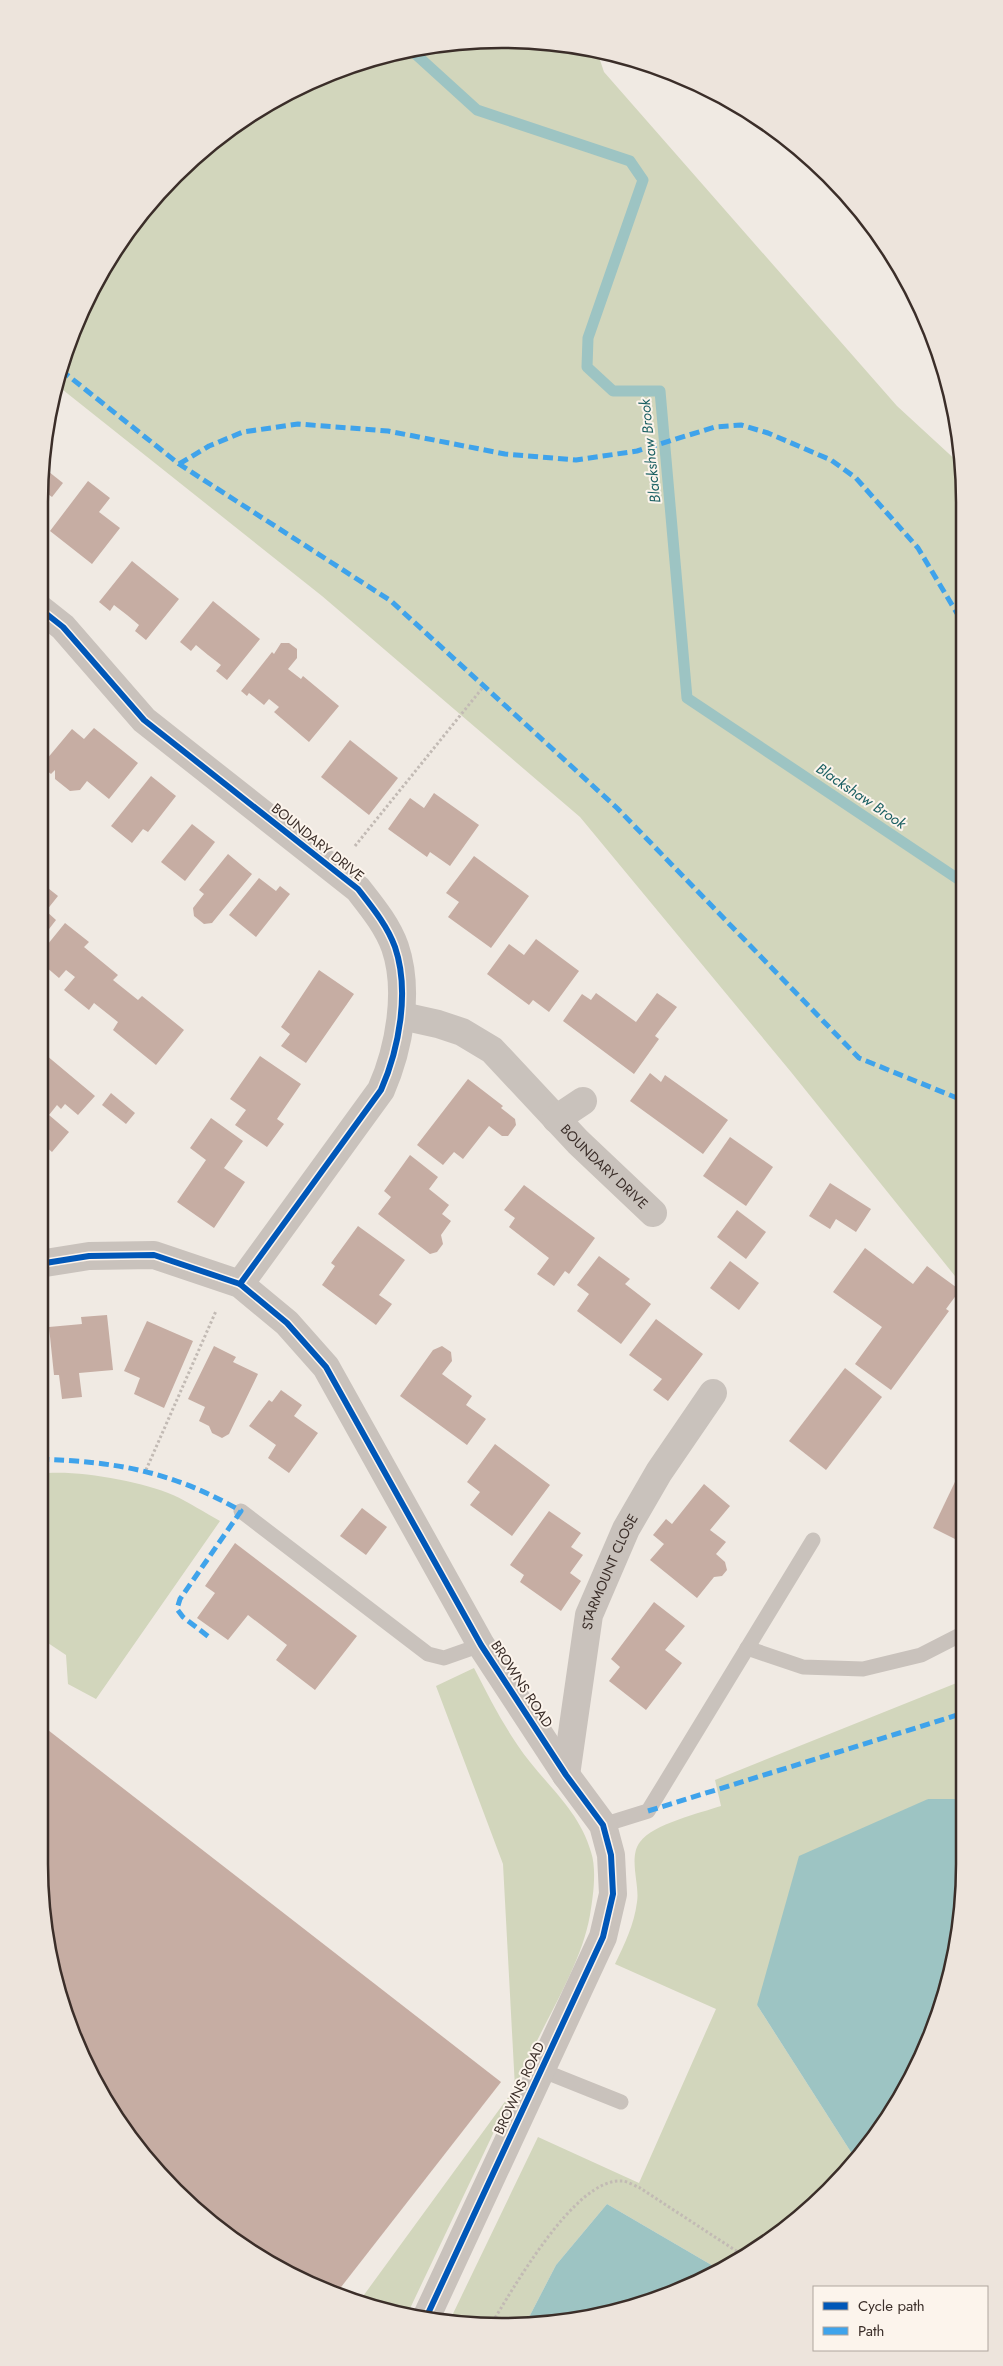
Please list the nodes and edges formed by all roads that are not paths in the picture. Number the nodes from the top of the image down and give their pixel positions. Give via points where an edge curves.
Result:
1 (48, 615) edge
2 (402, 1016) junction
3 (583, 1101) dead end
4 (556, 1119) junction
5 (653, 1213) dead end
6 (48, 1263) edge
7 (234, 1282) junction
8 (713, 1392) dead end
9 (241, 1511) dead end
10 (813, 1540) dead end
11 (956, 1637) edge
12 (481, 1645) junction
13 (747, 1648) junction
14 (566, 1775) junction
15 (603, 1825) junction
16 (541, 2070) junction
17 (621, 2102) dead end
18 (428, 2313) edge

1 - 2 street, BOUNDARY DRIVE via 144,720 358,889 379,917 395,948
2 - 4 street, BOUNDARY DRIVE via 462,1032 492,1050
2 - 7 street, BOUNDARY DRIVE via 390,1070 381,1090
3 - 4 street, BOUNDARY DRIVE
4 - 5 street, BOUNDARY DRIVE
6 - 7 street, BROWNS ROAD via 89,1256 154,1255
7 - 12 street, BROWNS ROAD via 287,1323 326,1367
8 - 14 street, STARMOUNT CLOSE via 658,1472 626,1529 589,1615
9 - 12 lane via 428,1654 444,1658
10 - 13 lane
11 - 13 lane via 921,1655 863,1669 804,1667
12 - 14 street, BROWNS ROAD
13 - 15 lane via 648,1811
14 - 15 street, BROWNS ROAD
15 - 16 street, BROWNS ROAD via 611,1855 613,1894 603,1937
16 - 17 lane
16 - 18 street, BROWNS ROAD

